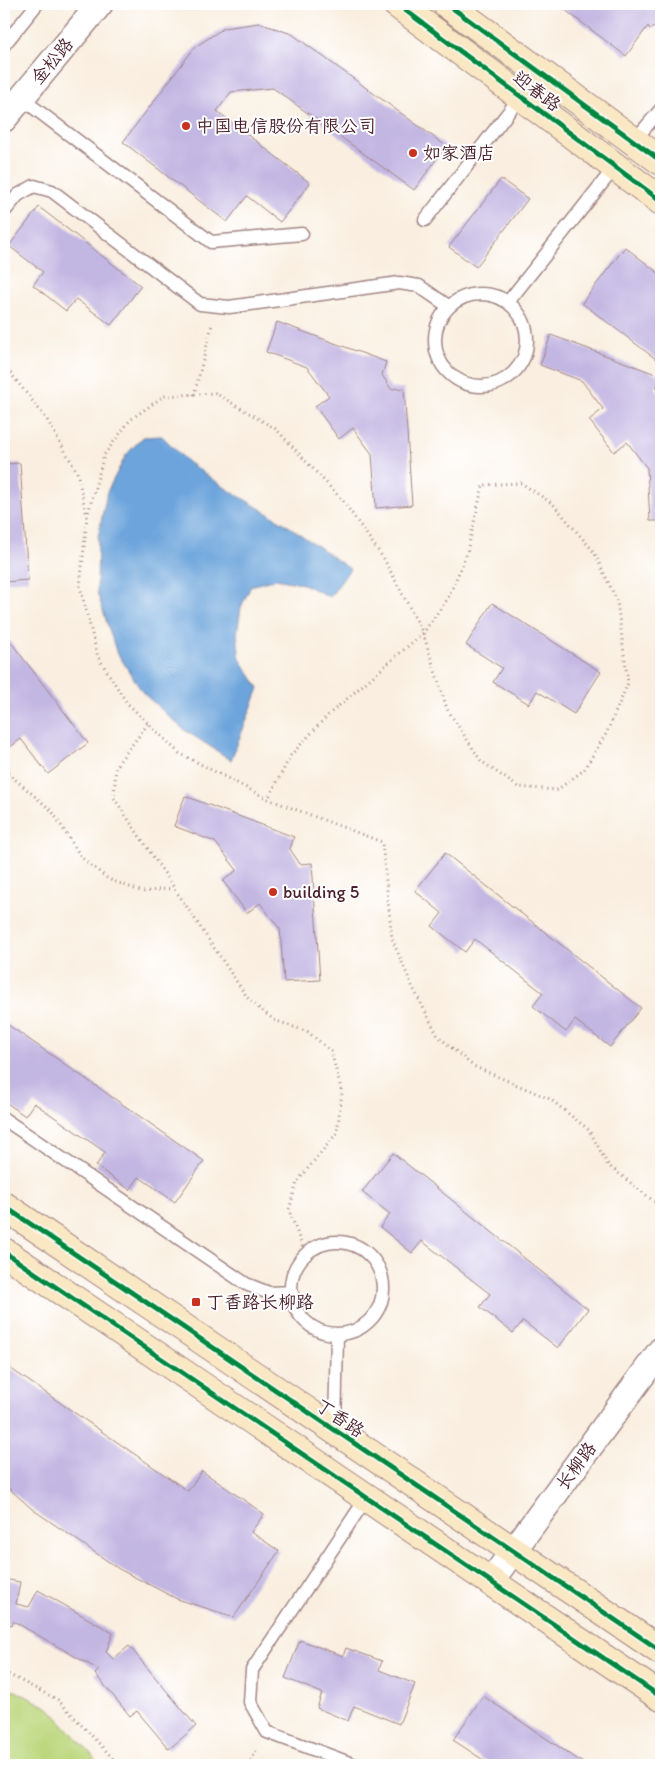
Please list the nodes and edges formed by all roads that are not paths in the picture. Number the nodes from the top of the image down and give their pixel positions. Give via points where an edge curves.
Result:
1 (37, 4) edge
2 (100, 4) edge
3 (397, 4) edge
4 (447, 4) edge
5 (4, 46) edge
6 (521, 96) junction
7 (21, 98) junction
8 (661, 109) edge
9 (4, 119) edge
10 (634, 141) junction
11 (661, 161) edge
12 (615, 166) junction
13 (661, 201) edge
14 (4, 212) edge
15 (425, 220) dead end
16 (302, 234) dead end
17 (508, 302) junction
18 (448, 306) junction
19 (4, 1119) edge
20 (4, 1206) edge
21 (4, 1252) edge
22 (292, 1292) junction
23 (337, 1335) junction
24 (661, 1350) edge
25 (335, 1431) junction
26 (367, 1498) junction
27 (513, 1552) junction
28 (491, 1581) junction
29 (661, 1652) edge
30 (661, 1697) edge
31 (355, 1765) edge

1 - 5 lane
2 - 7 street, 金松路
3 - 6 street, 迎春路
4 - 10 street, 迎春路
6 - 12 street, 迎春路
6 - 15 lane
7 - 9 street, 金松路
7 - 16 lane via 211,242
8 - 10 lane
10 - 11 street, 迎春路
12 - 13 street, 迎春路
12 - 17 lane
14 - 18 lane via 18,196 34,186 52,191 200,304 229,308 399,283 419,286
17 - 18 lane via 494,295 477,293
17 - 18 lane via 525,326 525,355 508,378 480,387 453,378 435,351 434,335
19 - 22 lane via 246,1284 269,1293
20 - 25 street, 丁香路
21 - 26 street
22 - 23 lane via 298,1314 322,1332
22 - 23 lane via 295,1267 318,1245 334,1241 350,1243 375,1260 384,1288 382,1303 364,1326
23 - 25 lane
24 - 27 street, 长柳路
25 - 27 street, 丁香路
26 - 28 street
26 - 31 lane via 252,1670 250,1702 267,1732
27 - 28 street, 长柳路
27 - 29 street, 丁香路
28 - 30 street

